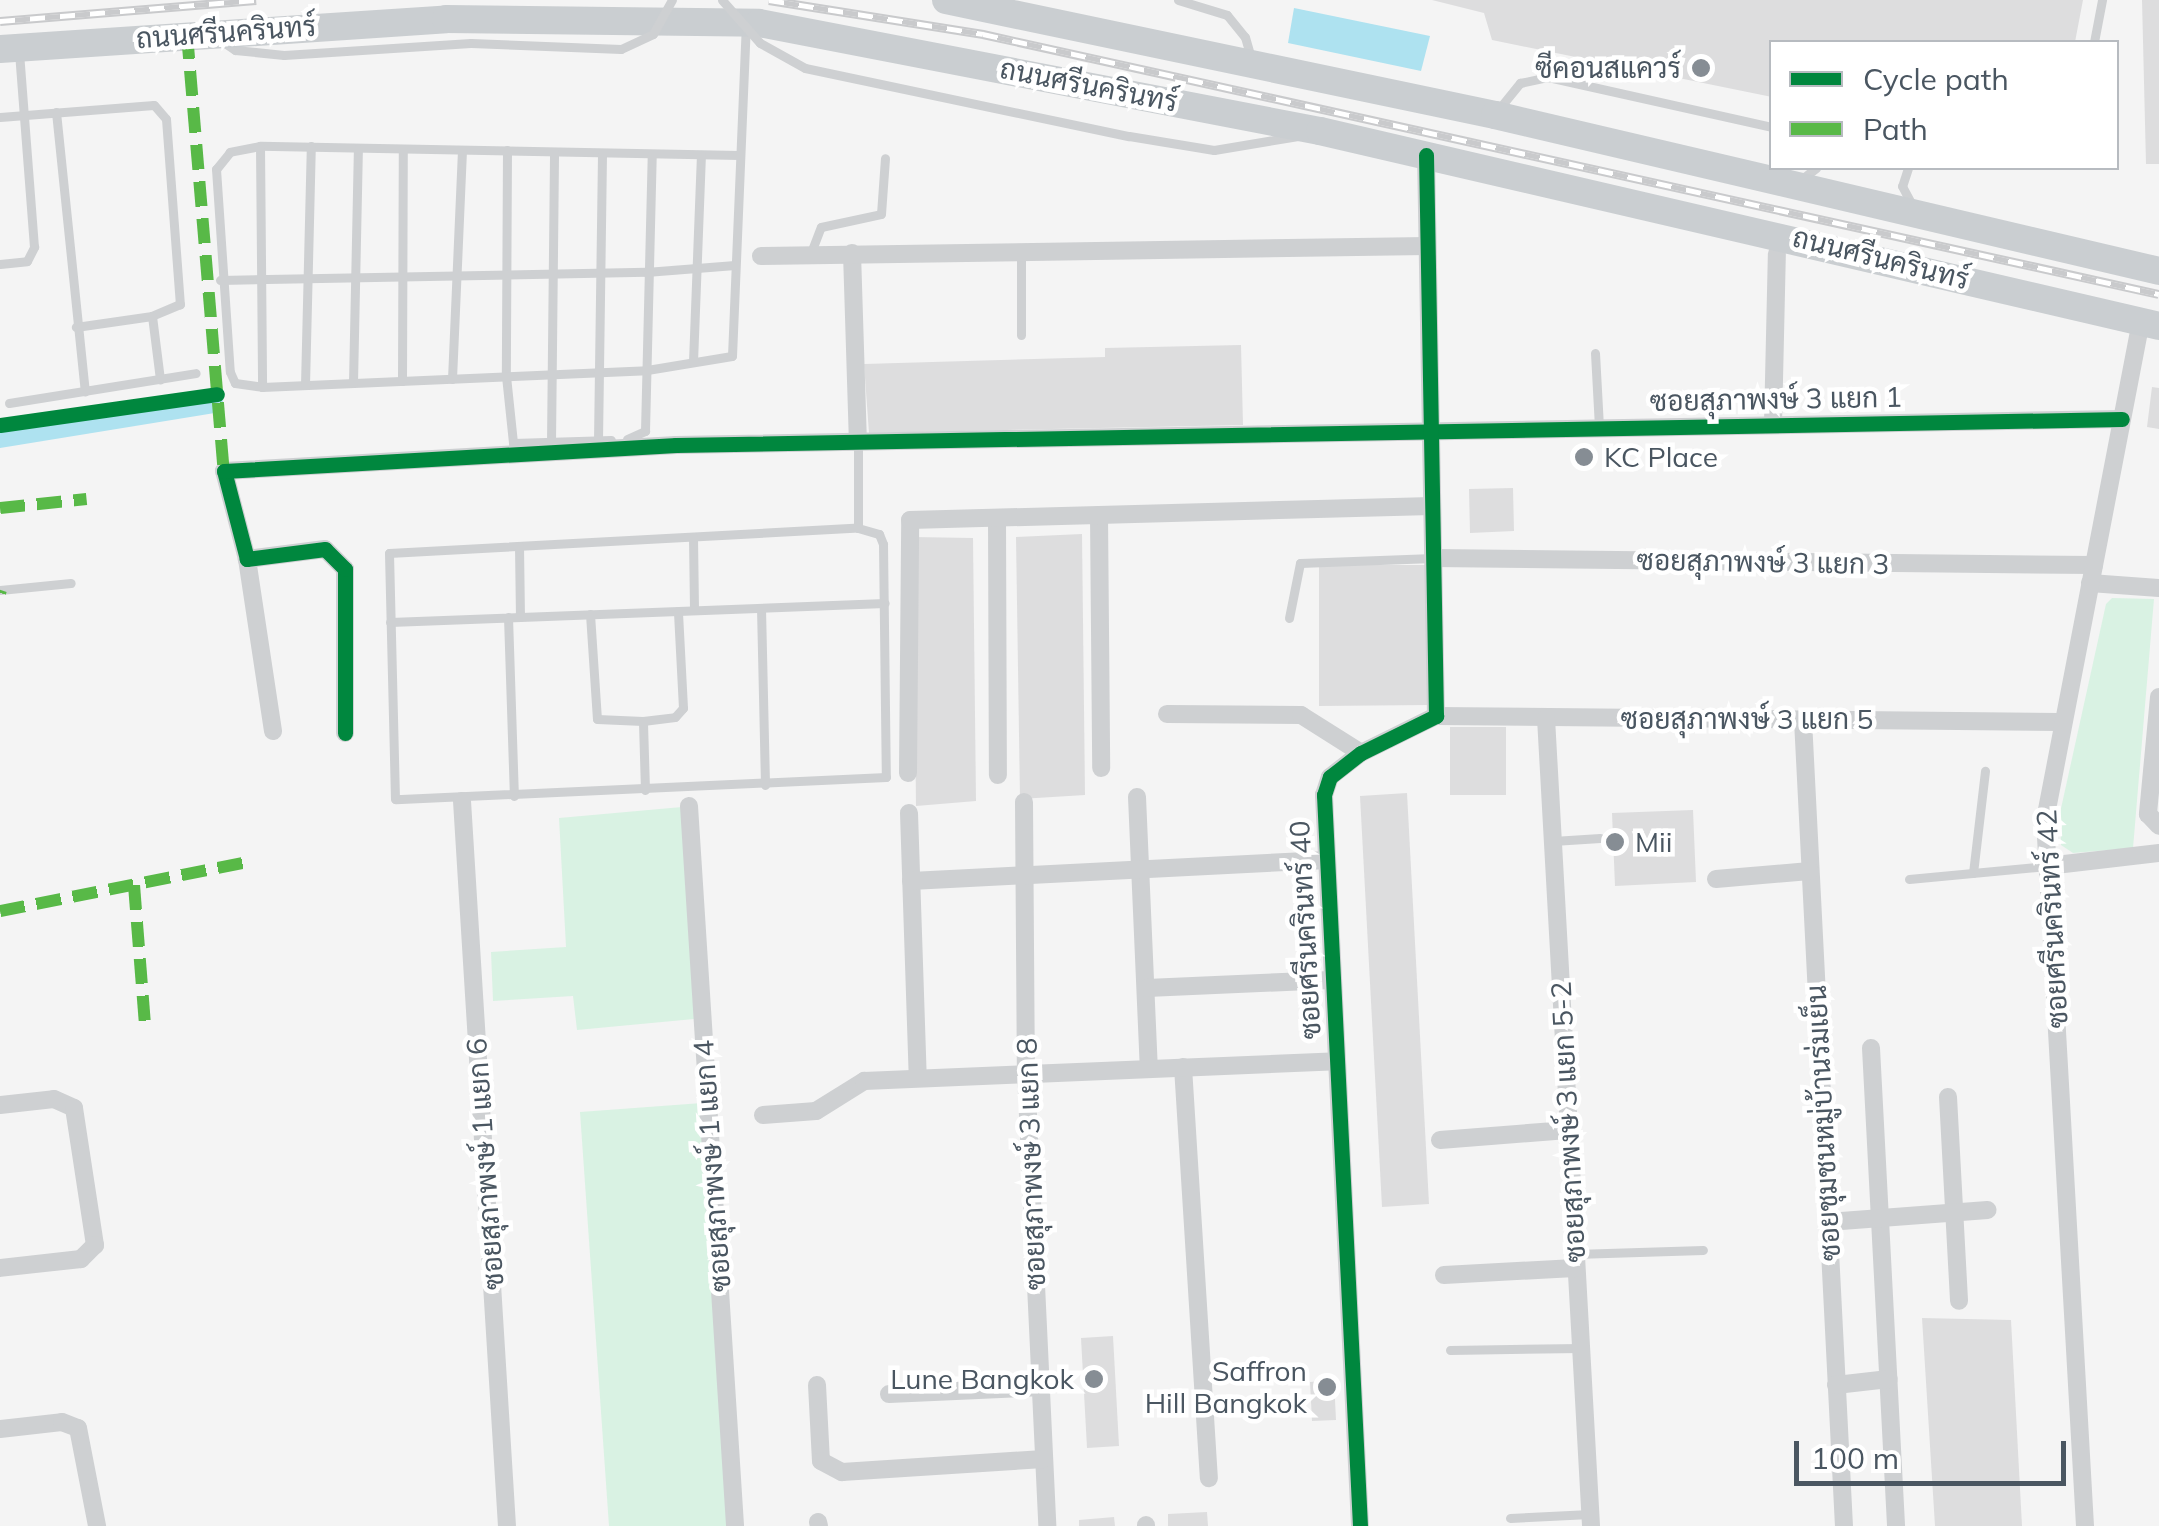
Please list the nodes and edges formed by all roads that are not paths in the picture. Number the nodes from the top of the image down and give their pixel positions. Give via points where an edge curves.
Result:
1 (672, 0) edge
2 (722, 0) edge
3 (946, 0) edge
4 (1178, 0) edge
5 (2102, 0) edge
6 (746, 22) junction
7 (208, 32) junction
8 (2094, 40) edge
9 (9, 49) edge
10 (1253, 66) junction
11 (56, 112) junction
12 (22, 115) junction
13 (1495, 115) junction
14 (0, 117) edge
15 (1769, 126) edge
16 (1320, 131) junction
17 (260, 146) junction
18 (311, 146) junction
19 (358, 149) junction
20 (403, 149) junction
21 (462, 150) junction
22 (507, 150) junction
23 (554, 152) junction
24 (602, 152) junction
25 (652, 154) junction
26 (701, 154) junction
27 (1426, 155) junction
28 (739, 156) junction
29 (885, 158) dead end
30 (1813, 170) edge
31 (1907, 170) edge
32 (1792, 186) junction
33 (1922, 218) junction
34 (1427, 246) junction
35 (1021, 251) junction
36 (852, 253) junction
37 (1777, 254) dead end
38 (810, 255) junction
39 (760, 256) dead end
40 (0, 264) edge
41 (735, 264) junction
42 (693, 266) junction
43 (2159, 271) edge
44 (646, 272) junction
45 (602, 273) junction
46 (551, 274) junction
47 (505, 275) junction
48 (458, 276) junction
49 (401, 277) junction
50 (309, 278) junction
51 (358, 278) junction
52 (220, 280) junction
53 (260, 280) junction
54 (152, 316) junction
55 (2150, 324) edge
56 (76, 327) junction
57 (1021, 335) dead end
58 (1595, 353) dead end
59 (693, 362) junction
60 (648, 370) junction
61 (598, 372) junction
62 (196, 373) dead end
63 (551, 374) junction
64 (506, 376) junction
65 (160, 379) junction
66 (452, 379) junction
67 (402, 381) junction
68 (353, 383) junction
69 (305, 385) junction
70 (262, 387) junction
71 (85, 391) junction
72 (8, 402) dead end
73 (2122, 419) junction
74 (1773, 424) junction
75 (1599, 427) junction
76 (1431, 429) junction
77 (598, 441) junction
78 (858, 441) junction
79 (551, 443) junction
80 (1432, 506) junction
81 (1098, 515) junction
82 (997, 518) junction
83 (858, 528) junction
84 (692, 536) junction
85 (519, 546) junction
86 (1433, 558) junction
87 (247, 559) junction
88 (2092, 574) junction
89 (71, 583) dead end
90 (2159, 588) edge
91 (0, 590) edge
92 (885, 603) junction
93 (761, 608) junction
94 (694, 610) junction
95 (678, 611) junction
96 (590, 614) junction
97 (508, 617) junction
98 (520, 617) junction
99 (1288, 618) dead end
100 (390, 622) junction
101 (2159, 697) edge
102 (1167, 714) dead end
103 (1436, 716) junction
104 (1546, 718) junction
105 (1803, 720) junction
106 (642, 721) junction
107 (2059, 722) junction
108 (273, 731) dead end
109 (345, 733) dead end
110 (1361, 753) junction
111 (1101, 768) dead end
112 (1986, 771) dead end
113 (908, 772) dead end
114 (998, 775) dead end
115 (765, 784) junction
116 (645, 790) junction
117 (514, 796) junction
118 (1138, 797) dead end
119 (462, 799) junction
120 (1024, 802) dead end
121 (690, 806) dead end
122 (909, 814) dead end
123 (2159, 826) edge
124 (1600, 838) dead end
125 (1553, 841) junction
126 (2159, 853) edge
127 (1326, 860) junction
128 (2048, 866) junction
129 (1142, 867) junction
130 (1810, 871) junction
131 (1025, 872) junction
132 (1973, 873) junction
133 (1716, 880) dead end
134 (1909, 880) dead end
135 (911, 881) junction
136 (1331, 980) junction
137 (1147, 988) junction
138 (1871, 1048) dead end
139 (1336, 1061) junction
140 (1183, 1067) junction
141 (1149, 1069) junction
142 (1026, 1073) junction
143 (918, 1078) junction
144 (1948, 1097) dead end
145 (0, 1105) edge
146 (763, 1114) dead end
147 (1568, 1130) junction
148 (1440, 1140) dead end
149 (1988, 1210) dead end
150 (1956, 1212) junction
151 (1882, 1218) junction
152 (1828, 1222) junction
153 (1703, 1250) dead end
154 (1575, 1261) junction
155 (0, 1268) edge
156 (1444, 1274) dead end
157 (1960, 1300) dead end
158 (1580, 1348) junction
159 (1450, 1350) dead end
160 (1889, 1379) junction
161 (817, 1385) dead end
162 (1836, 1385) junction
163 (1041, 1386) junction
164 (889, 1394) dead end
165 (0, 1429) edge
166 (1044, 1458) junction
167 (1208, 1478) dead end
168 (1510, 1518) dead end
169 (1591, 1520) edge
170 (98, 1526) edge
171 (507, 1526) edge
172 (735, 1526) edge
173 (1048, 1526) edge
174 (1360, 1526) edge
175 (1844, 1526) edge
176 (1896, 1526) edge
177 (2084, 1526) edge

1 - 7 lane, bridge via 652,34 622,49 471,43 270,54 235,50
2 - 16 lane, bridge via 760,43 805,68 1128,136 1238,150
3 - 10 main road, ถนนศรีนครินทร์
4 - 10 lane via 1227,15 1245,37
5 - 8 lane
6 - 7 main road, ถนนศรีนครินทร์ via 446,18
6 - 16 main road, ถนนศรีนครินทร์
6 - 28 lane
7 - 9 main road, ถนนศรีนครินทร์
9 - 12 lane
10 - 13 main road, ถนนศรีนครินทร์
11 - 12 lane
11 - 54 lane via 154,105 163,112 182,298 177,310
11 - 56 lane
12 - 14 lane
12 - 40 lane via 33,257
13 - 15 lane via 1520,84 1545,77
13 - 32 main road, ถนนศรีนครินทร์
16 - 27 main road, ถนนศรีนครินทร์
17 - 18 lane
17 - 52 lane via 230,152 216,170
17 - 53 lane
18 - 19 lane
18 - 50 lane
19 - 20 lane
19 - 51 lane
20 - 21 lane
20 - 49 lane
21 - 22 lane
21 - 48 lane
22 - 23 lane
22 - 47 lane
23 - 24 lane
23 - 46 lane
24 - 25 lane
24 - 45 lane
25 - 26 lane
25 - 44 lane
26 - 28 lane
26 - 42 lane
27 - 34 street
27 - 55 main road, ถนนศรีนครินทร์
28 - 41 lane
29 - 38 lane via 881,214 821,227
30 - 32 lane
31 - 33 lane via 1902,186
32 - 33 main road, ถนนศรีนครินทร์
33 - 43 main road, ถนนศรีนครินทร์
34 - 35 street
34 - 76 street
35 - 36 street
35 - 57 lane
36 - 38 street
36 - 78 street
37 - 74 street
38 - 39 street
41 - 42 lane
41 - 59 lane via 732,356
42 - 44 lane
42 - 59 lane
44 - 45 lane
44 - 60 lane
45 - 46 lane
45 - 61 lane
46 - 47 lane
46 - 63 lane
47 - 48 lane
47 - 64 lane
48 - 49 lane
48 - 66 lane
49 - 51 lane
49 - 67 lane
50 - 51 lane
50 - 53 lane
50 - 69 lane
51 - 68 lane
52 - 53 lane
52 - 70 lane via 230,372 235,383
53 - 70 lane
54 - 56 lane
54 - 65 lane
55 - 73 street, ซอยศรีนครินทร์ 42
56 - 71 lane
58 - 75 lane
59 - 60 lane
60 - 61 lane
60 - 77 lane via 642,437
61 - 63 lane
61 - 77 lane
62 - 65 lane
63 - 64 lane
63 - 79 lane
64 - 66 lane
64 - 79 lane via 513,443
65 - 71 lane
66 - 67 lane
67 - 68 lane
68 - 69 lane
69 - 70 lane
71 - 72 lane
73 - 74 street, ซอยสุภาพงษ์ 3 แยก 1
73 - 88 street, ซอยศรีนครินทร์ 42
74 - 75 street, ซอยสุภาพงษ์ 3 แยก 1
75 - 76 street, ซอยสุภาพงษ์ 3 แยก 1
76 - 78 street, ซอยสุภาพงษ์ 3 แยก 1
76 - 80 street
77 - 79 lane
78 - 83 lane
78 - 87 street, ซอยสุภาพงษ์ 3 แยก 1 via 224,471
80 - 81 street
80 - 86 street
81 - 82 street
81 - 111 street
82 - 113 street via 918,517 906,525
82 - 114 street
83 - 84 lane
83 - 92 lane via 881,537
84 - 85 lane
84 - 94 lane
85 - 98 lane
85 - 100 lane via 389,553
86 - 88 street, ซอยสุภาพงษ์ 3 แยก 3
86 - 99 lane via 1300,563
86 - 103 street
87 - 108 street
87 - 109 street via 326,549 339,556 345,569
88 - 90 street, ซอยสุภาพงษ์ 3 แยก 3
88 - 107 street, ซอยศรีนครินทร์ 42
89 - 91 lane
92 - 93 lane
92 - 115 lane via 887,775
93 - 94 lane
93 - 115 lane
94 - 95 lane
95 - 96 lane
95 - 106 lane via 682,711
96 - 98 lane
96 - 106 lane via 597,719
97 - 98 lane
97 - 100 lane
97 - 117 lane
100 - 119 lane via 394,798
101 - 123 street via 2148,814
102 - 110 street via 1301,716
103 - 104 street, ซอยสุภาพงษ์ 3 แยก 5
103 - 110 street, ซอยศรีนครินทร์ 40
104 - 105 street, ซอยสุภาพงษ์ 3 แยก 5
104 - 125 street, ซอยสุภาพงษ์ 3 แยก 5-2
105 - 107 street, ซอยสุภาพงษ์ 3 แยก 5
105 - 130 street, ซอยชุมชนหมู่บ้านร่มเย็น
106 - 116 lane
107 - 128 street, ซอยศรีนครินทร์ 42 via 2046,801
110 - 127 street, ซอยศรีนครินทร์ 40 via 1325,783
112 - 132 lane via 1974,824
115 - 116 lane
116 - 117 lane
117 - 119 lane
118 - 129 street
119 - 171 street, ซอยสุภาพงษ์ 1 แยก 6
120 - 131 street, ซอยสุภาพงษ์ 3 แยก 8
121 - 172 street, ซอยสุภาพงษ์ 1 แยก 4
122 - 135 street
124 - 125 lane
125 - 147 street, ซอยสุภาพงษ์ 3 แยก 5-2
126 - 128 street
127 - 129 street
127 - 136 street, ซอยศรีนครินทร์ 40
128 - 132 lane
128 - 177 street, ซอยศรีนครินทร์ 42
129 - 131 street
129 - 137 street
130 - 133 street
130 - 152 street, ซอยชุมชนหมู่บ้านร่มเย็น
131 - 135 street
131 - 142 street, ซอยสุภาพงษ์ 3 แยก 8
132 - 134 lane
135 - 143 street
136 - 137 street
136 - 139 street, ซอยศรีนครินทร์ 40
137 - 141 street
138 - 151 street
139 - 140 street
139 - 174 street, ซอยศรีนครินทร์ 40
140 - 141 street
140 - 167 street
141 - 142 street
142 - 143 street
142 - 163 street, ซอยสุภาพงษ์ 3 แยก 8
143 - 146 street via 864,1081 816,1111
144 - 150 street
145 - 155 street via 69,1102 94,1252 81,1260
147 - 148 street
147 - 154 street, ซอยสุภาพงษ์ 3 แยก 5-2
149 - 150 street
150 - 151 street
150 - 157 street
151 - 152 street
151 - 160 street
152 - 162 street, ซอยชุมชนหมู่บ้านร่มเย็น
153 - 154 lane
154 - 156 street
154 - 158 street, ซอยสุภาพงษ์ 3 แยก 5-2
158 - 159 lane
158 - 169 street, ซอยสุภาพงษ์ 3 แยก 5-2
160 - 162 street
160 - 176 street
161 - 166 street via 821,1461 842,1472
162 - 175 street, ซอยชุมชนหมู่บ้านร่มเย็น
163 - 164 street
163 - 166 street, ซอยสุภาพงษ์ 3 แยก 8
165 - 170 street via 62,1422 78,1428
166 - 173 street, ซอยสุภาพงษ์ 3 แยก 8
168 - 169 lane

